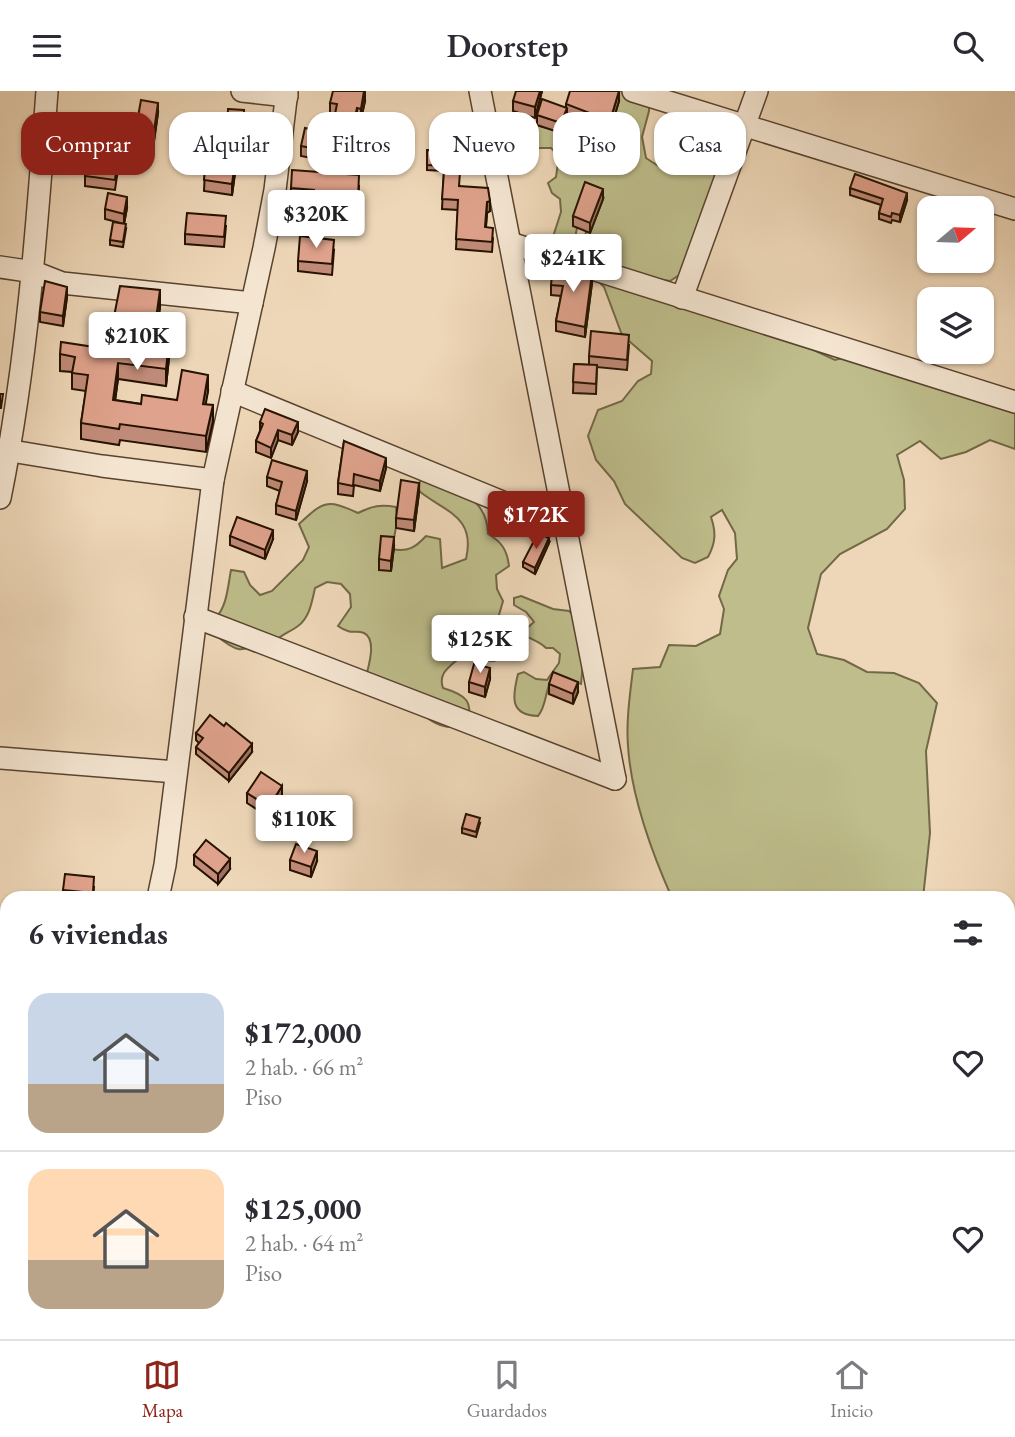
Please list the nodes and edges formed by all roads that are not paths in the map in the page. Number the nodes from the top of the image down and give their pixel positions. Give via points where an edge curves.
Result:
1 (47, 91) edge
2 (242, 91) edge
3 (480, 91) edge
4 (632, 91) edge
5 (757, 91) edge
6 (287, 93) edge
7 (702, 112) edge
8 (746, 122) edge
9 (746, 125) edge
10 (727, 175) edge
11 (1015, 209) edge
12 (510, 243) junction
13 (0, 267) edge
14 (34, 272) junction
15 (682, 299) junction
16 (252, 303) junction
17 (232, 391) junction
18 (1015, 402) edge
19 (5, 449) edge
20 (213, 480) junction
21 (0, 498) edge
22 (568, 529) junction
23 (195, 617) junction
24 (0, 758) edge
25 (176, 772) junction
26 (159, 891) edge

1 - 14 street
2 - 6 street
3 - 12 street
4 - 7 street
5 - 8 street
6 - 16 street via 275,190
9 - 11 street
10 - 15 street
12 - 15 street
12 - 22 street
13 - 14 street
14 - 16 street via 62,283
14 - 19 street
15 - 18 street
16 - 17 street
17 - 20 street
17 - 22 street
19 - 20 street
19 - 21 street
20 - 23 street
22 - 23 street via 615,779
23 - 25 street
24 - 25 street
25 - 26 street

